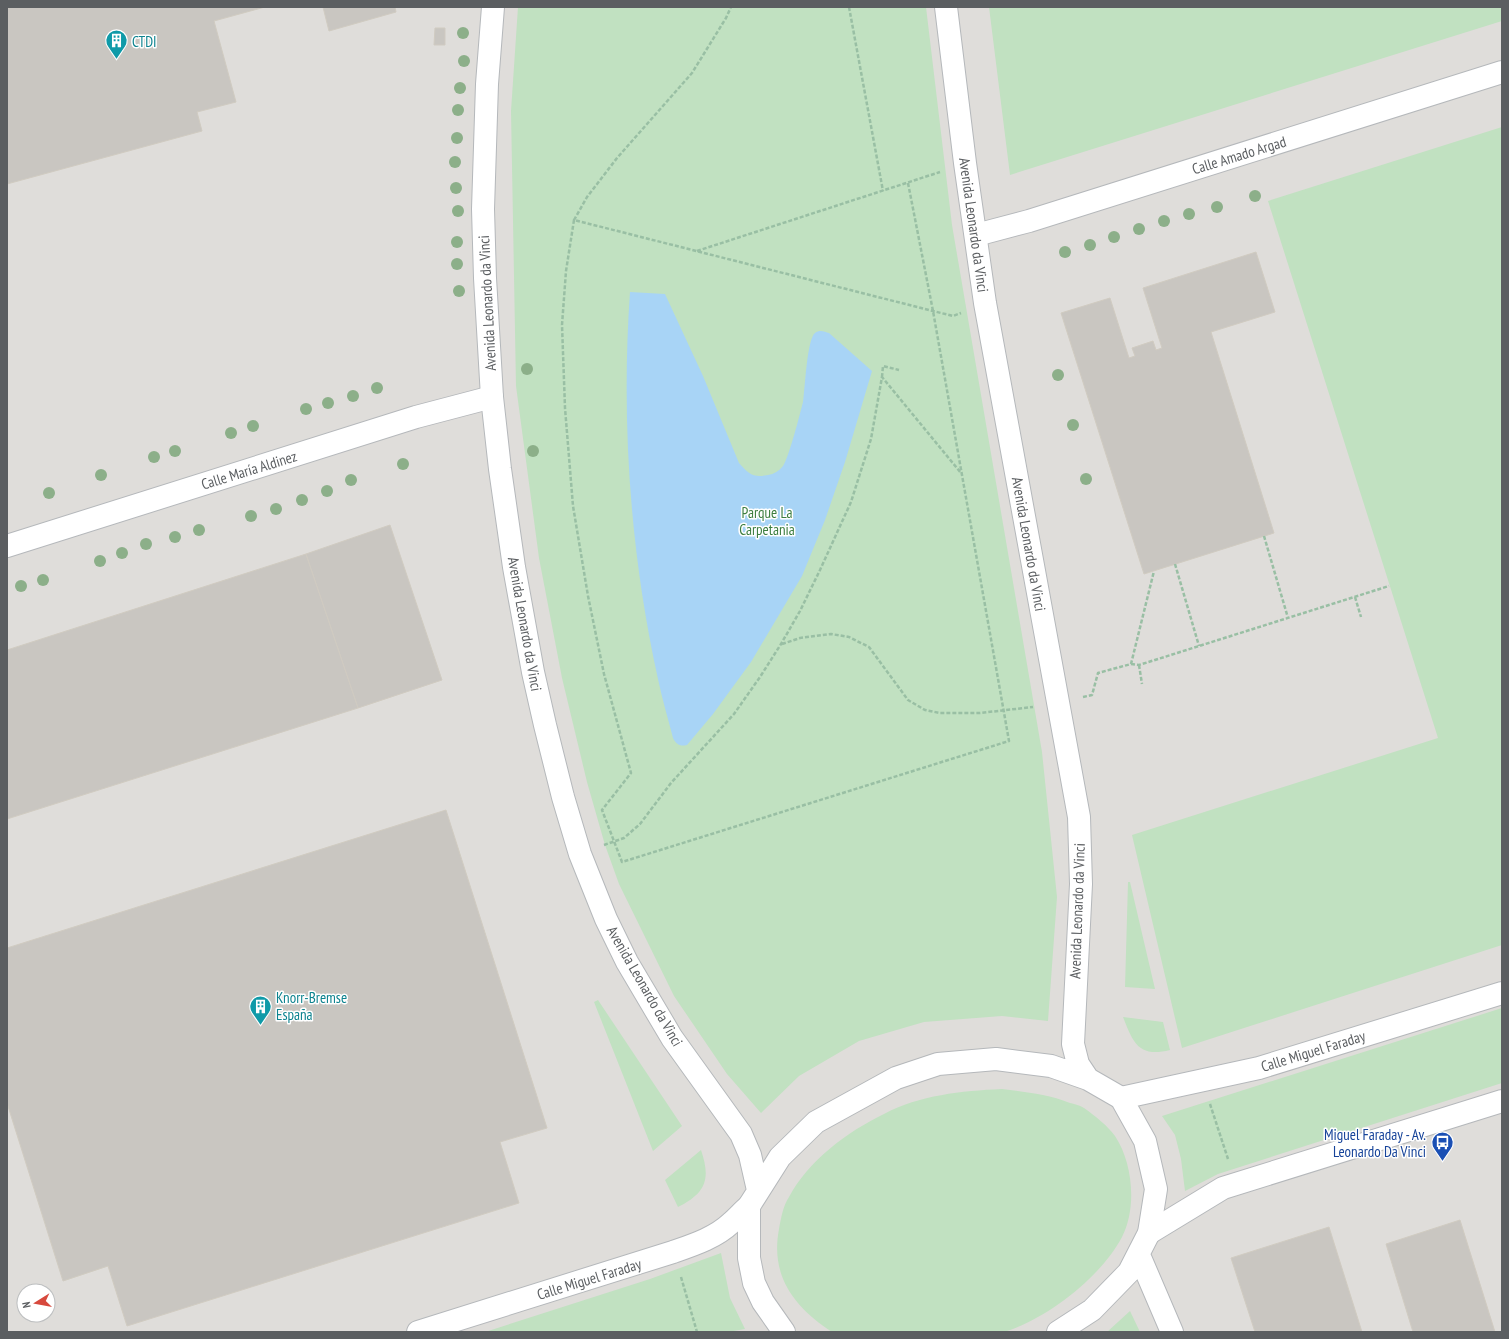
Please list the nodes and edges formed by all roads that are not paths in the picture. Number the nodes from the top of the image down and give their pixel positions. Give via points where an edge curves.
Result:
1 (493, 7) edge
2 (946, 7) edge
3 (1502, 72) edge
4 (976, 235) junction
5 (492, 397) junction
6 (7, 546) edge
7 (1502, 993) edge
8 (1088, 1079) junction
9 (1121, 1098) junction
10 (1502, 1101) edge
11 (754, 1198) junction
12 (1149, 1233) junction
13 (1139, 1254) junction
14 (418, 1332) edge
15 (784, 1332) edge
16 (1058, 1332) edge
17 (1172, 1332) edge

1 - 5 street, Avenida Leonardo da Vinci via 482,209
2 - 4 street, Avenida Leonardo da Vinci
3 - 4 street, Calle Amado Argad
4 - 8 street, Avenida Leonardo da Vinci via 985,303 1079,817 1081,884 1073,1044 1078,1064
5 - 6 street, Calle María Aldinez via 416,417
5 - 11 street, Avenida Leonardo da Vinci via 514,566 533,672 559,783 580,854 606,919 627,962 672,1038 741,1134 750,1155
7 - 9 street, Calle Miguel Faraday via 1259,1068
8 - 9 street, Calle Miguel Faraday
8 - 11 street, Calle Miguel Faraday via 1051,1066 996,1059 938,1064 896,1078 816,1122 780,1157
9 - 12 street via 1145,1141 1156,1189
10 - 12 street via 1223,1188
11 - 14 street, Calle Miguel Faraday via 731,1224 717,1233 673,1252
11 - 15 street, Avenida Leonardo da Vinci via 748,1258 754,1283 763,1302
12 - 13 street
13 - 16 street via 1129,1272 1092,1310
13 - 17 street

